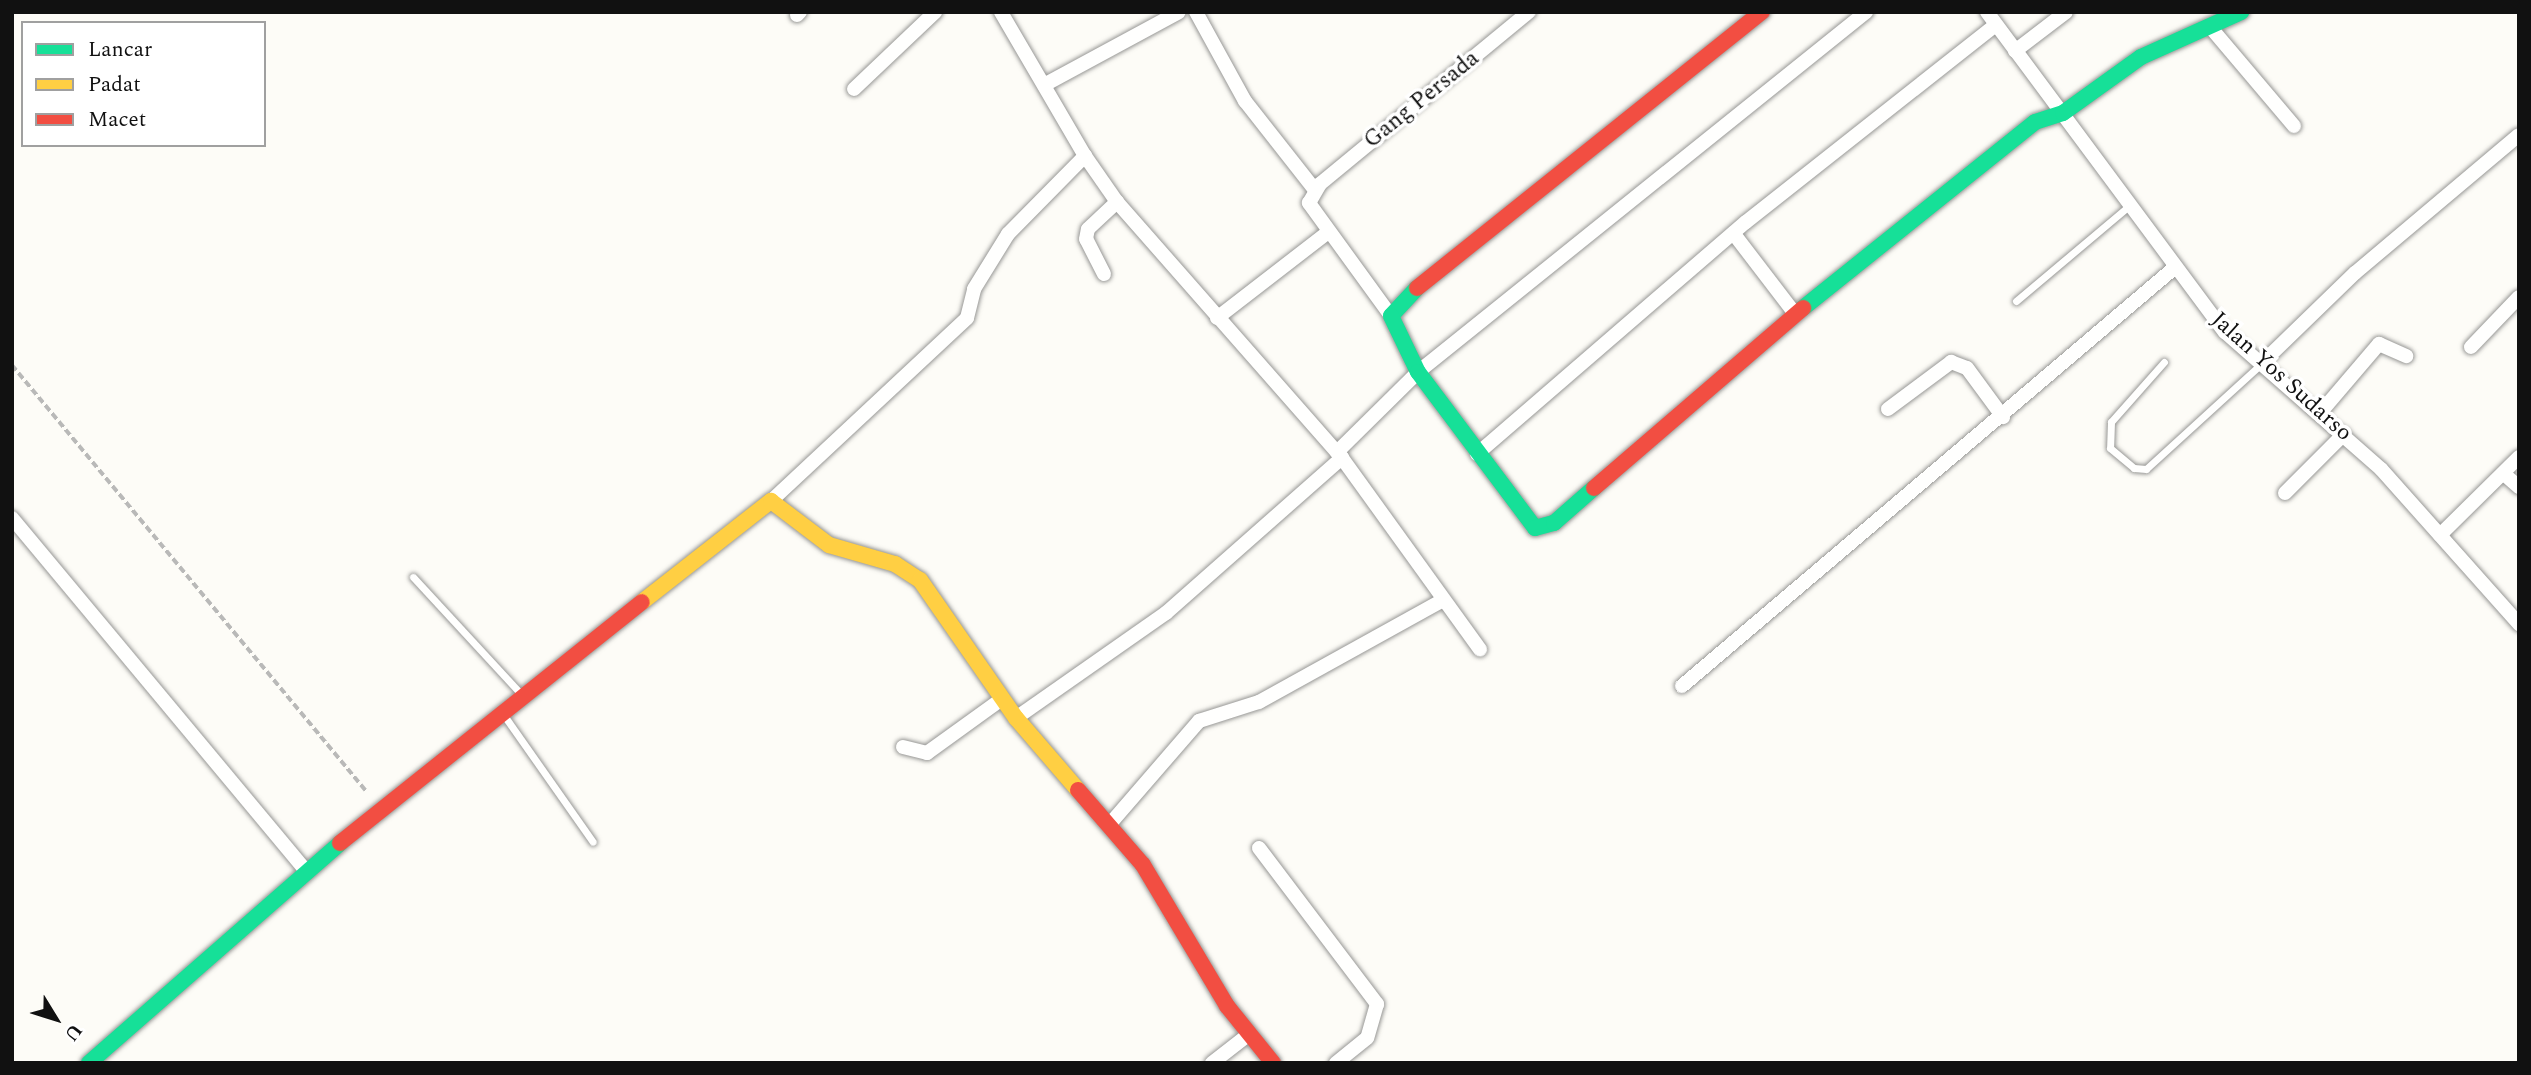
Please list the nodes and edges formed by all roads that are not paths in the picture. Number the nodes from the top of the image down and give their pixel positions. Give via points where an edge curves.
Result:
1 (935, 12) edge
2 (1001, 12) edge
3 (1179, 12) edge
4 (1196, 12) edge
5 (1529, 12) edge
6 (1762, 12) edge
7 (1866, 12) edge
8 (1987, 12) edge
9 (2066, 12) edge
10 (2241, 12) edge
11 (1995, 25) junction
12 (2212, 29) junction
13 (2015, 51) junction
14 (1044, 85) junction
15 (854, 89) dead end
16 (2063, 113) junction
17 (2294, 126) dead end
18 (2519, 135) edge
19 (1085, 156) junction
20 (1315, 190) junction
21 (1117, 202) junction
22 (2131, 204) junction
23 (1739, 229) junction
24 (1326, 233) junction
25 (2173, 269) junction
26 (1104, 274) dead end
27 (2519, 297) edge
28 (2016, 301) dead end
29 (1801, 310) junction
30 (1391, 316) junction
31 (1217, 318) junction
32 (2471, 347) dead end
33 (2406, 356) dead end
34 (2164, 362) dead end
35 (2261, 364) junction
36 (1418, 372) junction
37 (1888, 409) dead end
38 (2320, 413) junction
39 (2003, 417) junction
40 (2344, 433) junction
41 (1477, 454) junction
42 (1339, 455) junction
43 (2519, 457) edge
44 (2504, 474) junction
45 (2519, 487) edge
46 (2285, 493) dead end
47 (771, 501) junction
48 (12, 518) edge
49 (2440, 535) junction
50 (413, 576) dead end
51 (1443, 600) junction
52 (2519, 624) edge
53 (1480, 649) dead end
54 (1682, 687) dead end
55 (520, 693) junction
56 (1002, 699) junction
57 (499, 709) junction
58 (1016, 719) junction
59 (903, 747) dead end
60 (1109, 825) junction
61 (593, 842) dead end
62 (1259, 848) dead end
63 (305, 870) junction
64 (1248, 1035) junction
65 (89, 1063) edge
66 (1212, 1063) edge
67 (1273, 1063) edge
68 (1336, 1063) edge

1 - 15 street
2 - 14 street
3 - 14 street
4 - 20 street via 1245,101
5 - 20 street, Gang Persada
6 - 30 street via 1418,288
7 - 36 street
8 - 11 street, Jalan Yos Sudarso
9 - 13 street
10 - 12 street
11 - 13 street, Jalan Yos Sudarso
11 - 23 street
12 - 16 street via 2141,57
12 - 17 street
13 - 16 street, Jalan Yos Sudarso
14 - 19 street
16 - 22 street, Jalan Yos Sudarso
16 - 29 street via 2035,122 1997,149
18 - 35 street via 2355,274
19 - 21 street
19 - 47 street via 1008,234 974,289 967,318
20 - 24 street via 1309,203
21 - 26 street via 1088,229 1086,239
21 - 31 street
22 - 25 street, Jalan Yos Sudarso
22 - 28 lane
23 - 29 street
23 - 41 street
24 - 30 street
24 - 31 street
25 - 35 street, Jalan Yos Sudarso via 2225,332
25 - 39 street
27 - 32 street
29 - 41 street via 1544,529 1535,528
30 - 36 street
31 - 42 street
33 - 38 street via 2379,344
34 - 35 lane via 2111,422 2110,448 2134,468 2146,469
35 - 38 street, Jalan Yos Sudarso
36 - 41 street
36 - 42 street
37 - 39 street via 1951,362 1967,368
38 - 40 street, Jalan Yos Sudarso
39 - 54 street
40 - 46 street
40 - 49 street, Jalan Yos Sudarso
42 - 51 street
42 - 58 street via 1166,613
43 - 44 street
44 - 45 street
44 - 49 street
47 - 55 street
47 - 56 street via 829,545 910,570
48 - 63 street
49 - 52 street, Jalan Yos Sudarso
50 - 55 lane
51 - 53 street
51 - 60 street via 1252,705 1199,721
55 - 57 street
56 - 58 street
56 - 59 street via 927,753
57 - 61 lane
57 - 63 street
58 - 60 street
60 - 64 street via 1173,908
62 - 68 street via 1377,1004 1367,1038
63 - 65 street
64 - 66 street
64 - 67 street

